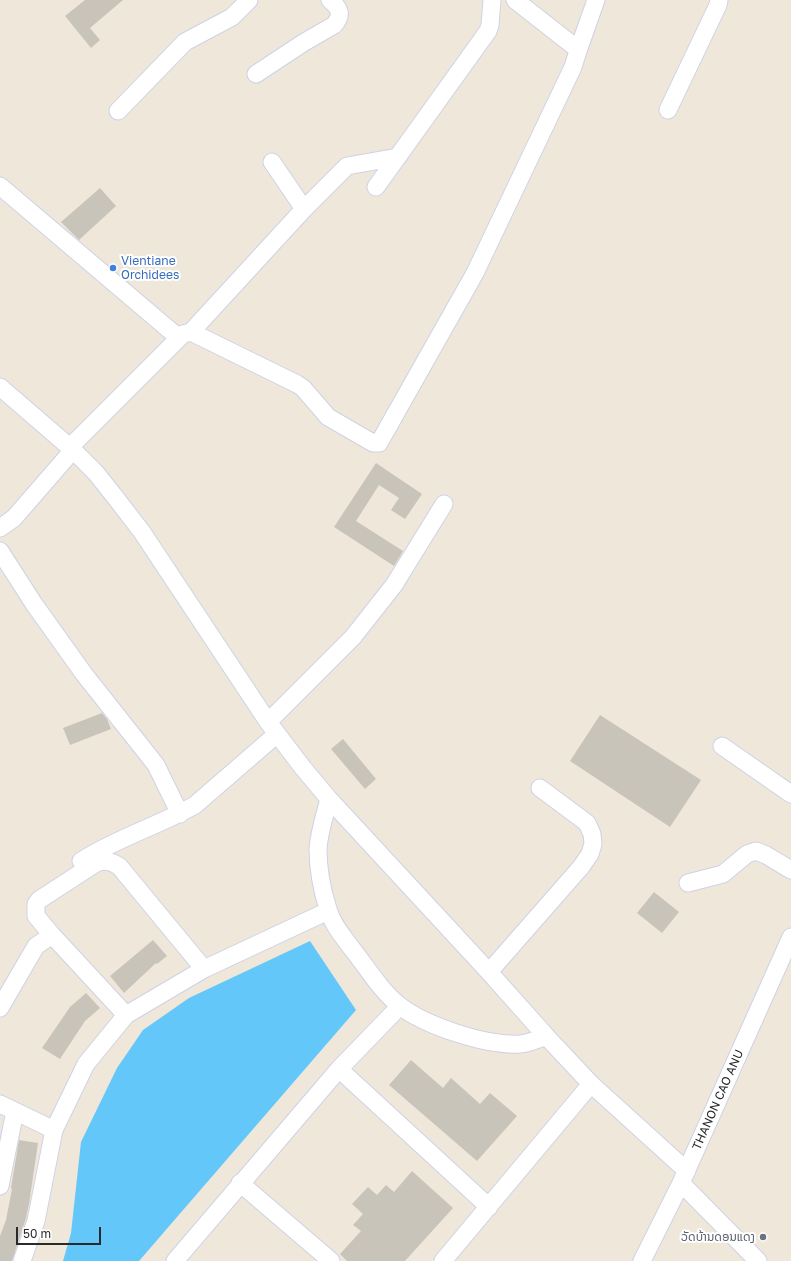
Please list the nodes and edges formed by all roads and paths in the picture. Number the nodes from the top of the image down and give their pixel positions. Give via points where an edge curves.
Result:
1 (249, 0) edge
2 (330, 0) edge
3 (492, 0) edge
4 (515, 0) edge
5 (596, 0) edge
6 (719, 0) edge
7 (578, 51) junction
8 (256, 74) dead end
9 (668, 110) dead end
10 (118, 111) dead end
11 (398, 157) junction
12 (272, 162) dead end
13 (0, 186) edge
14 (376, 187) dead end
15 (304, 209) junction
16 (185, 335) junction
17 (0, 387) edge
18 (71, 449) junction
19 (444, 504) dead end
20 (0, 528) edge
21 (0, 551) edge
22 (273, 728) junction
23 (722, 746) dead end
24 (540, 788) dead end
25 (791, 794) edge
26 (329, 799) junction
27 (180, 814) junction
28 (791, 870) edge
29 (688, 883) dead end
30 (33, 890) dead end
31 (328, 911) junction
32 (52, 935) junction
33 (791, 937) edge
34 (204, 969) junction
35 (489, 972) junction
36 (400, 1006) junction
37 (0, 1008) edge
38 (126, 1015) junction
39 (546, 1036) junction
40 (339, 1069) junction
41 (591, 1084) junction
42 (8, 1108) edge
43 (54, 1130) junction
44 (684, 1177) junction
45 (240, 1183) junction
46 (0, 1186) edge
47 (489, 1207) junction
48 (179, 1259) edge
49 (22, 1261) edge
50 (331, 1261) edge
51 (443, 1261) edge
52 (642, 1261) edge
53 (758, 1261) edge

1 - 10 street via 232,16 185,42
2 - 8 street via 337,6 340,16 338,21
3 - 11 street via 488,31
4 - 7 street
5 - 7 street
6 - 9 street
7 - 16 street via 573,67 475,273 379,443 373,443 328,417 298,384
11 - 14 street
11 - 15 street via 347,166
12 - 15 street
13 - 16 street
15 - 16 street
16 - 18 street
17 - 18 street
18 - 20 street via 14,518
18 - 22 street via 96,473 142,532
19 - 22 street via 394,585 353,637
21 - 27 street via 84,674 156,765
22 - 26 street
22 - 27 street via 195,805
23 - 25 street
24 - 35 street via 587,823 593,844 590,854 581,866
26 - 31 street via 318,848 321,882
26 - 35 street
27 - 30 street via 97,851
28 - 29 street via 756,851 747,854 723,874
31 - 34 street
31 - 36 street via 339,932 382,989
32 - 34 street via 36,916 36,904 39,900 96,863 110,861 119,866
32 - 37 street via 36,946
32 - 38 street
33 - 44 street, THANON CAO ANU
34 - 38 street
35 - 39 street
36 - 39 street via 446,1029 486,1041 521,1044 535,1042
36 - 40 street
38 - 43 street via 86,1064
39 - 41 street
40 - 45 street
40 - 47 street
41 - 44 street
41 - 47 street
42 - 43 street
42 - 46 street
43 - 49 street via 36,1221
44 - 52 street, THANON CAO ANU
44 - 53 street
45 - 48 street
45 - 50 street
47 - 51 street

